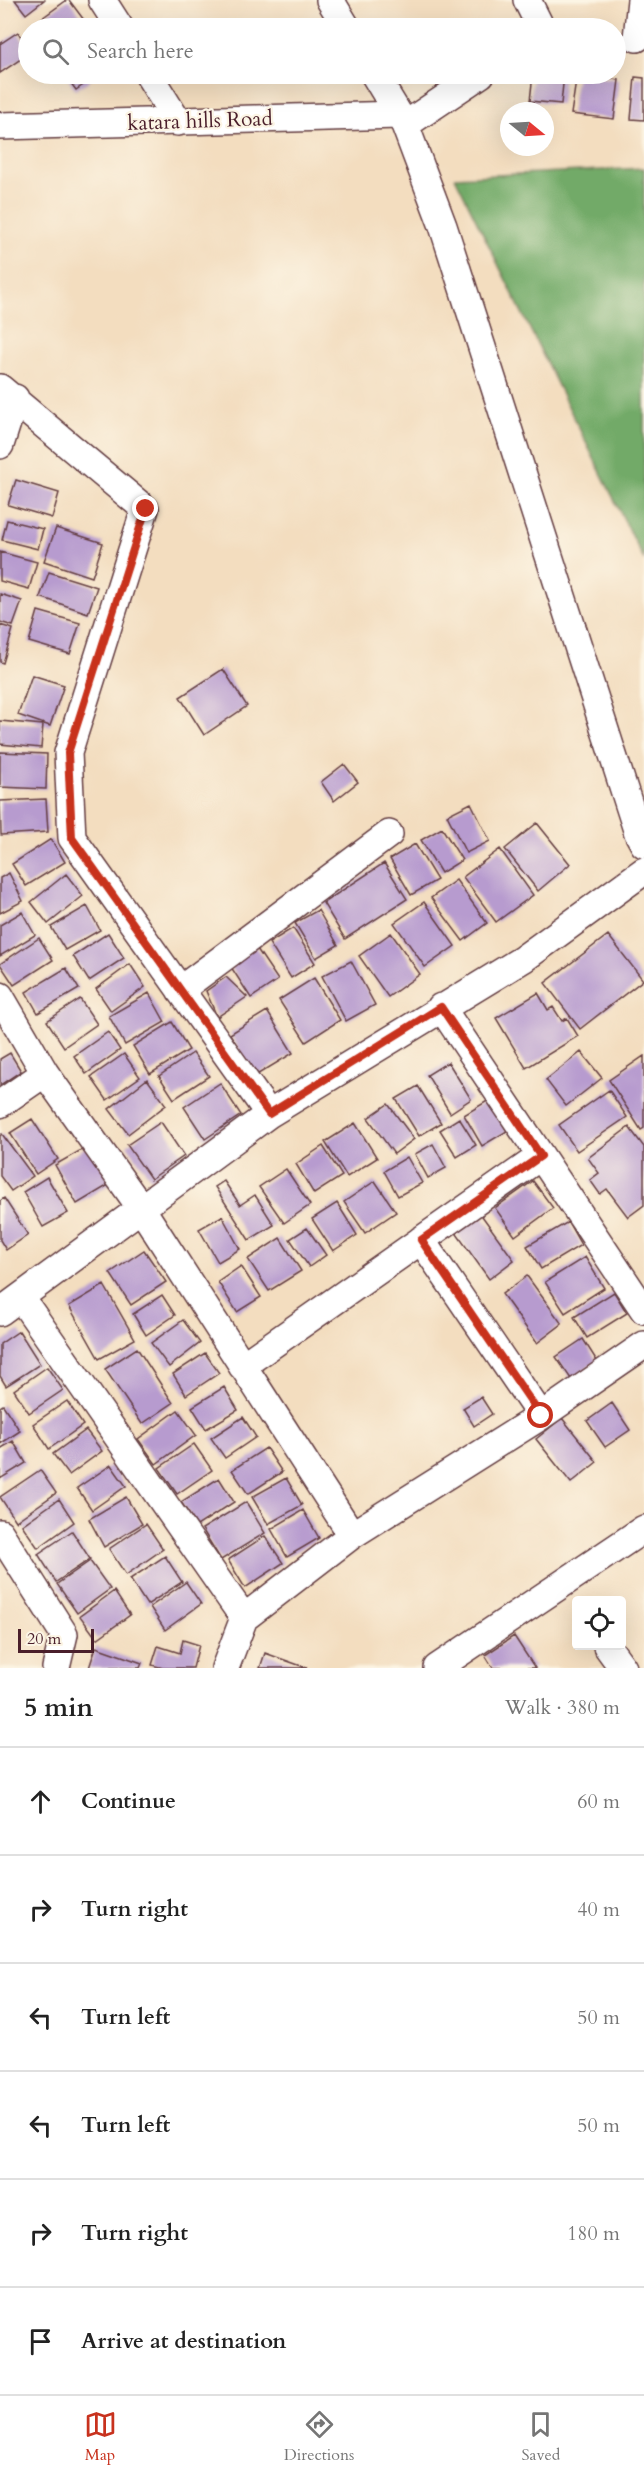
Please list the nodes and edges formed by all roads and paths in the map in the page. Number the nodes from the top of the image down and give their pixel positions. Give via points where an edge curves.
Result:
1 (102, 0) edge
2 (330, 0) edge
3 (527, 0) edge
4 (641, 0) edge
5 (114, 18) edge
6 (341, 18) edge
7 (536, 18) edge
8 (632, 38) edge
9 (154, 84) edge
10 (380, 84) edge
11 (464, 84) edge
12 (402, 120) junction
13 (178, 122) junction
14 (0, 126) edge
15 (8, 393) edge
16 (0, 445) edge
17 (389, 834) dead end
18 (644, 844) edge
19 (644, 871) edge
20 (180, 990) junction
21 (0, 996) edge
22 (441, 1007) junction
23 (45, 1073) junction
24 (0, 1104) edge
25 (269, 1114) junction
26 (541, 1156) junction
27 (141, 1208) junction
28 (421, 1240) junction
29 (10, 1305) edge
30 (644, 1310) edge
31 (644, 1345) edge
32 (242, 1366) junction
33 (541, 1416) junction
34 (644, 1529) edge
35 (1, 1535) edge
36 (352, 1535) junction
37 (571, 1592) edge
38 (244, 1618) junction
39 (610, 1650) edge
40 (56, 1668) edge
41 (225, 1668) edge
42 (437, 1668) edge
43 (623, 1668) edge

1 - 5 street
2 - 6 street
3 - 7 street
4 - 8 street
9 - 13 street
10 - 12 street
11 - 12 street
12 - 13 street, katara hills Road
12 - 18 street via 443,226
13 - 14 street, katara hills Road
15 - 16 street
15 - 20 street via 146,509 68,753 72,838
17 - 20 street
19 - 22 street via 523,959
20 - 25 street
21 - 23 street
22 - 25 street
22 - 26 street
23 - 24 street
23 - 27 street
25 - 27 street
26 - 28 street
26 - 30 street
27 - 29 street
27 - 32 street
28 - 32 street
28 - 33 street
29 - 38 street
31 - 33 street
32 - 36 street
33 - 36 street
34 - 37 street
35 - 40 street via 64,1634
36 - 38 street
37 - 42 street
38 - 41 street
39 - 43 street

